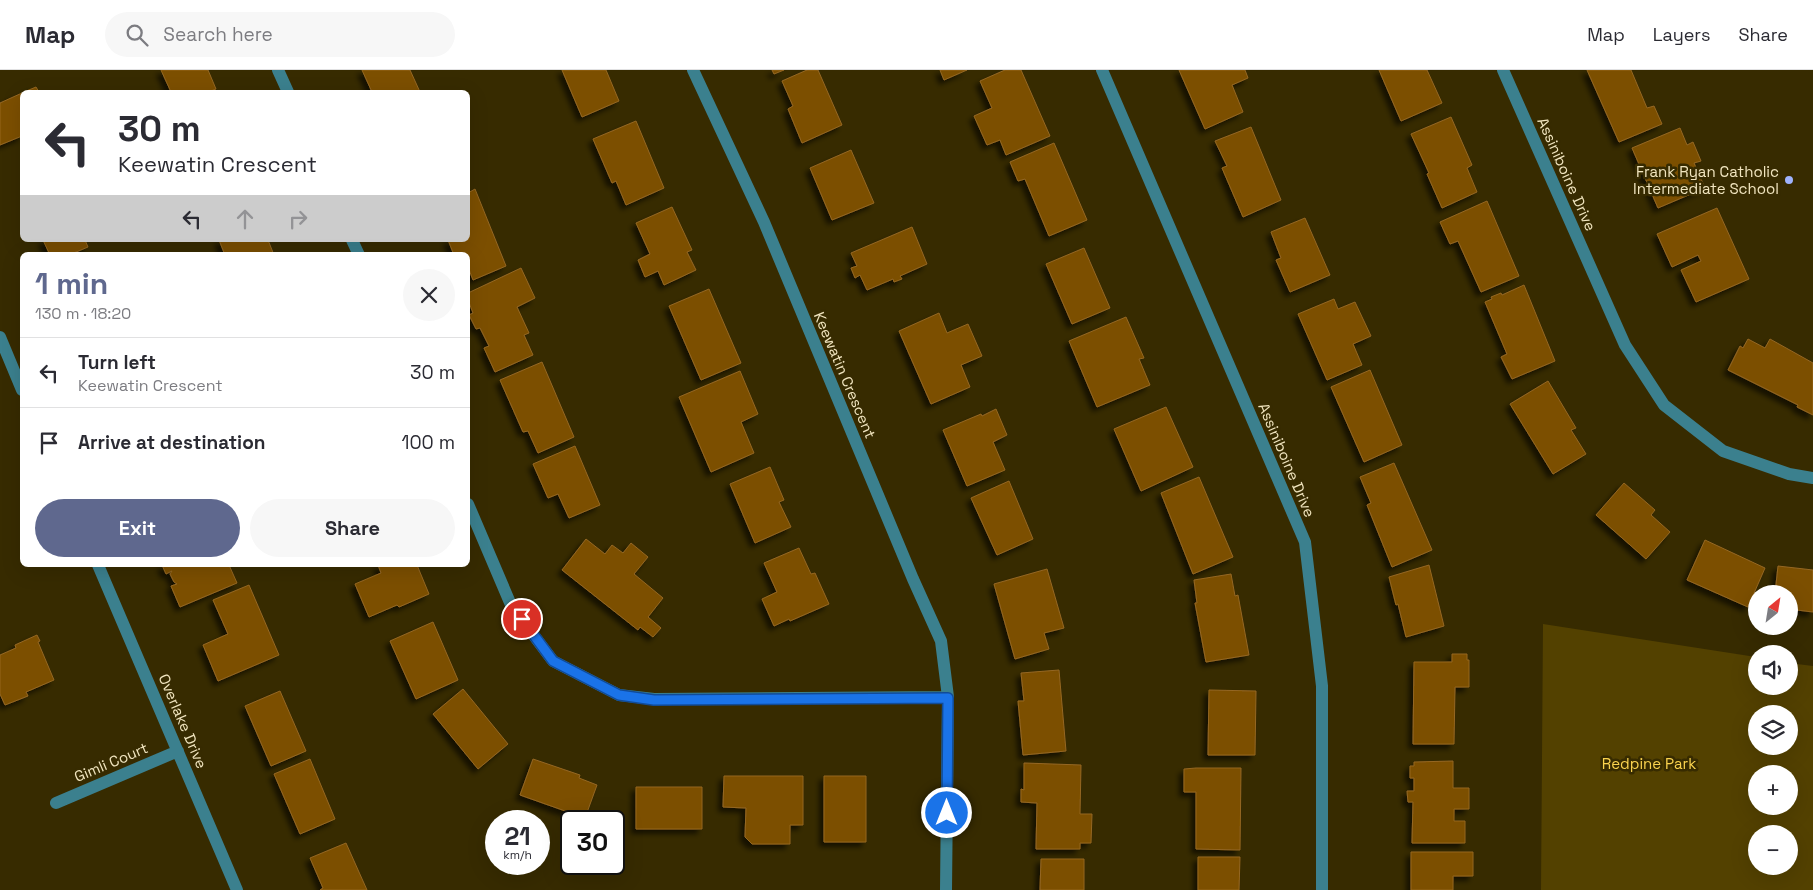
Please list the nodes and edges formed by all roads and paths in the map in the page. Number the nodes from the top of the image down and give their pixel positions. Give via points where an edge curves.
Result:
1 (278, 70) edge
2 (693, 70) edge
3 (1102, 70) edge
4 (1504, 70) edge
5 (287, 90) edge
6 (0, 337) edge
7 (20, 385) edge
8 (1813, 478) edge
9 (470, 509) edge
10 (99, 567) edge
11 (948, 698) junction
12 (178, 751) junction
13 (56, 803) dead end
14 (237, 890) edge
15 (946, 890) edge
16 (1322, 890) edge

1 - 5 street
2 - 11 street, Keewatin Crescent via 764,222 941,641
3 - 16 street, Assiniboine Drive via 1304,542 1322,686
4 - 8 street, Assiniboine Drive via 1625,345 1664,406 1723,451 1790,474
6 - 7 street
9 - 11 street via 511,605 553,661 619,695 654,700
10 - 12 street, Overlake Drive
11 - 15 street, Keewatin Crescent
12 - 13 street, Gimli Court
12 - 14 street, Overlake Drive

